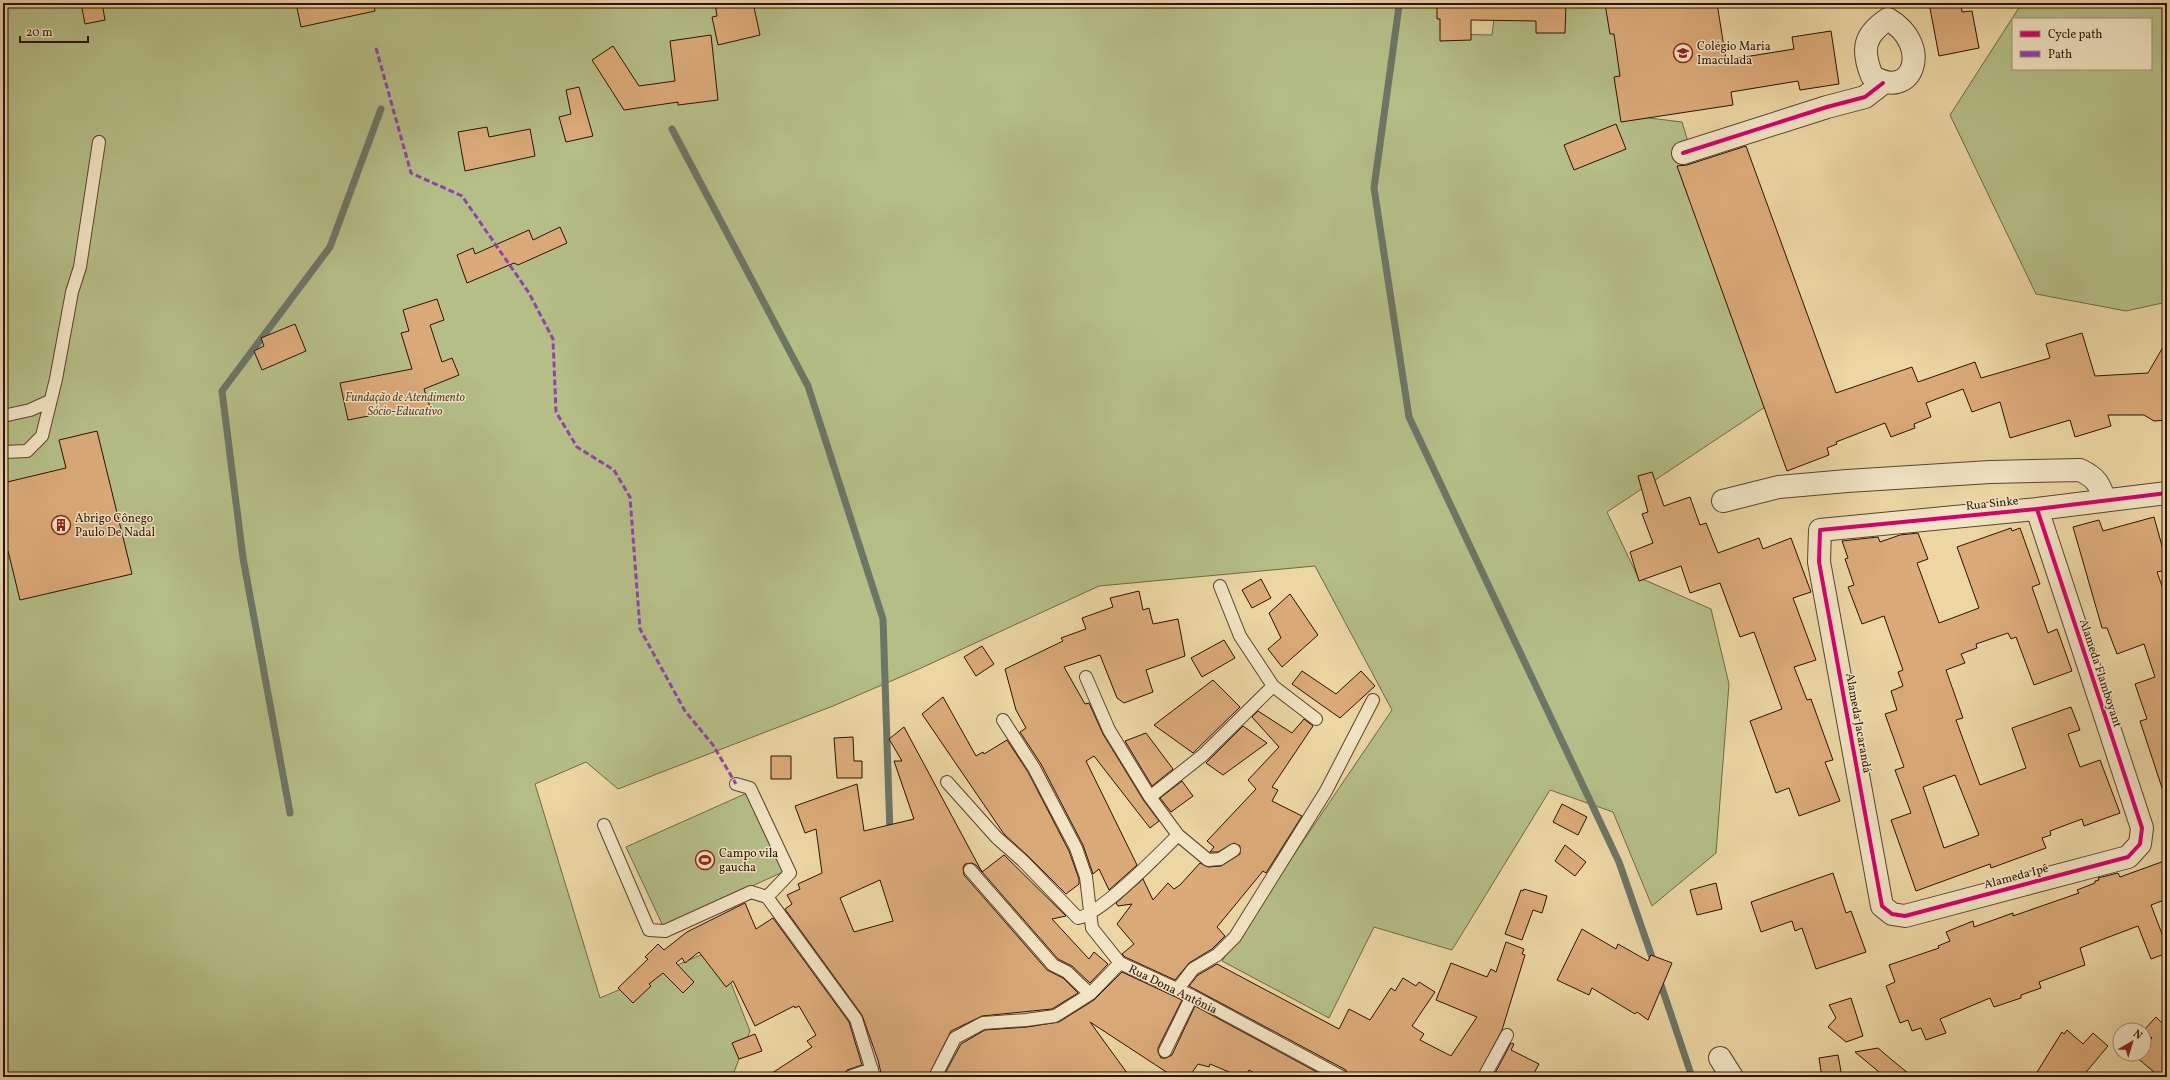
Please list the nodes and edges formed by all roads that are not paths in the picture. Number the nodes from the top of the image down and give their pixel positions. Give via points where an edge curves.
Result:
1 (1886, 11) edge
2 (1883, 83) junction
3 (100, 142) dead end
4 (1683, 153) dead end
5 (50, 401) junction
6 (3, 416) edge
7 (3, 452) edge
8 (2167, 493) edge
9 (2106, 500) junction
10 (1723, 501) dead end
11 (2036, 509) junction
12 (1820, 530) joint
13 (1220, 586) dead end
14 (1086, 677) dead end
15 (1273, 686) junction
16 (1373, 700) dead end
17 (1316, 719) dead end
18 (1002, 720) dead end
19 (947, 782) dead end
20 (736, 784) dead end
21 (1150, 797) junction
22 (604, 825) dead end
23 (1178, 836) junction
24 (2140, 844) joint
25 (1234, 850) dead end
26 (970, 870) dead end
27 (767, 897) junction
28 (1090, 913) junction
29 (1892, 914) joint
30 (1120, 963) junction
31 (1177, 990) junction
32 (1090, 994) junction
33 (1192, 996) junction
34 (1507, 1035) dead end
35 (1165, 1051) dead end
36 (1720, 1058) dead end
37 (873, 1073) edge
38 (850, 1077) edge
39 (935, 1077) edge
40 (1342, 1077) edge
41 (1484, 1077) edge
42 (1732, 1077) edge

1 - 2 street via 1866,43 1868,66 1872,76
1 - 2 street via 1906,33 1913,48 1915,64 1906,76 1895,83
2 - 4 street via 1865,97
3 - 5 lane via 80,267 72,292
5 - 6 lane via 30,410
5 - 7 lane via 42,436 27,451
8 - 9 street, Rua Sinke
9 - 10 street via 2098,482 2080,470 1990,472 1847,481 1779,487
9 - 11 street, Rua Sinke
11 - 12 street, Rua Sinke
11 - 24 street, Alameda Flamboyant via 2142,828
12 - 29 street, Alameda Jacarandá via 1819,562 1882,906
13 - 15 lane via 1240,636
14 - 21 lane via 1109,730
15 - 17 lane
15 - 21 lane via 1203,756
16 - 31 lane via 1326,791 1235,936 1217,955 1193,969
18 - 28 lane, Rua Dona Antônia via 1034,768 1076,848 1086,877
19 - 28 lane via 997,838 1023,861 1066,908 1078,918
20 - 27 lane via 750,788 790,873
21 - 23 lane
22 - 27 lane via 649,930 665,931 751,892
23 - 25 lane via 1208,860 1220,859
23 - 28 lane via 1130,882
24 - 29 street, Alameda Ipê via 2128,857 1905,916
26 - 32 lane via 1053,965 1067,972
27 - 37 lane via 856,1019
28 - 30 lane, Rua Dona Antônia via 1092,928
30 - 31 lane, Rua Dona Antônia
30 - 32 lane
31 - 33 lane, Rua Dona Antônia
32 - 39 lane via 1055,1016 983,1023 955,1038
33 - 35 lane
33 - 40 lane, Rua Dona Antônia
34 - 41 lane
36 - 42 street
37 - 38 lane

